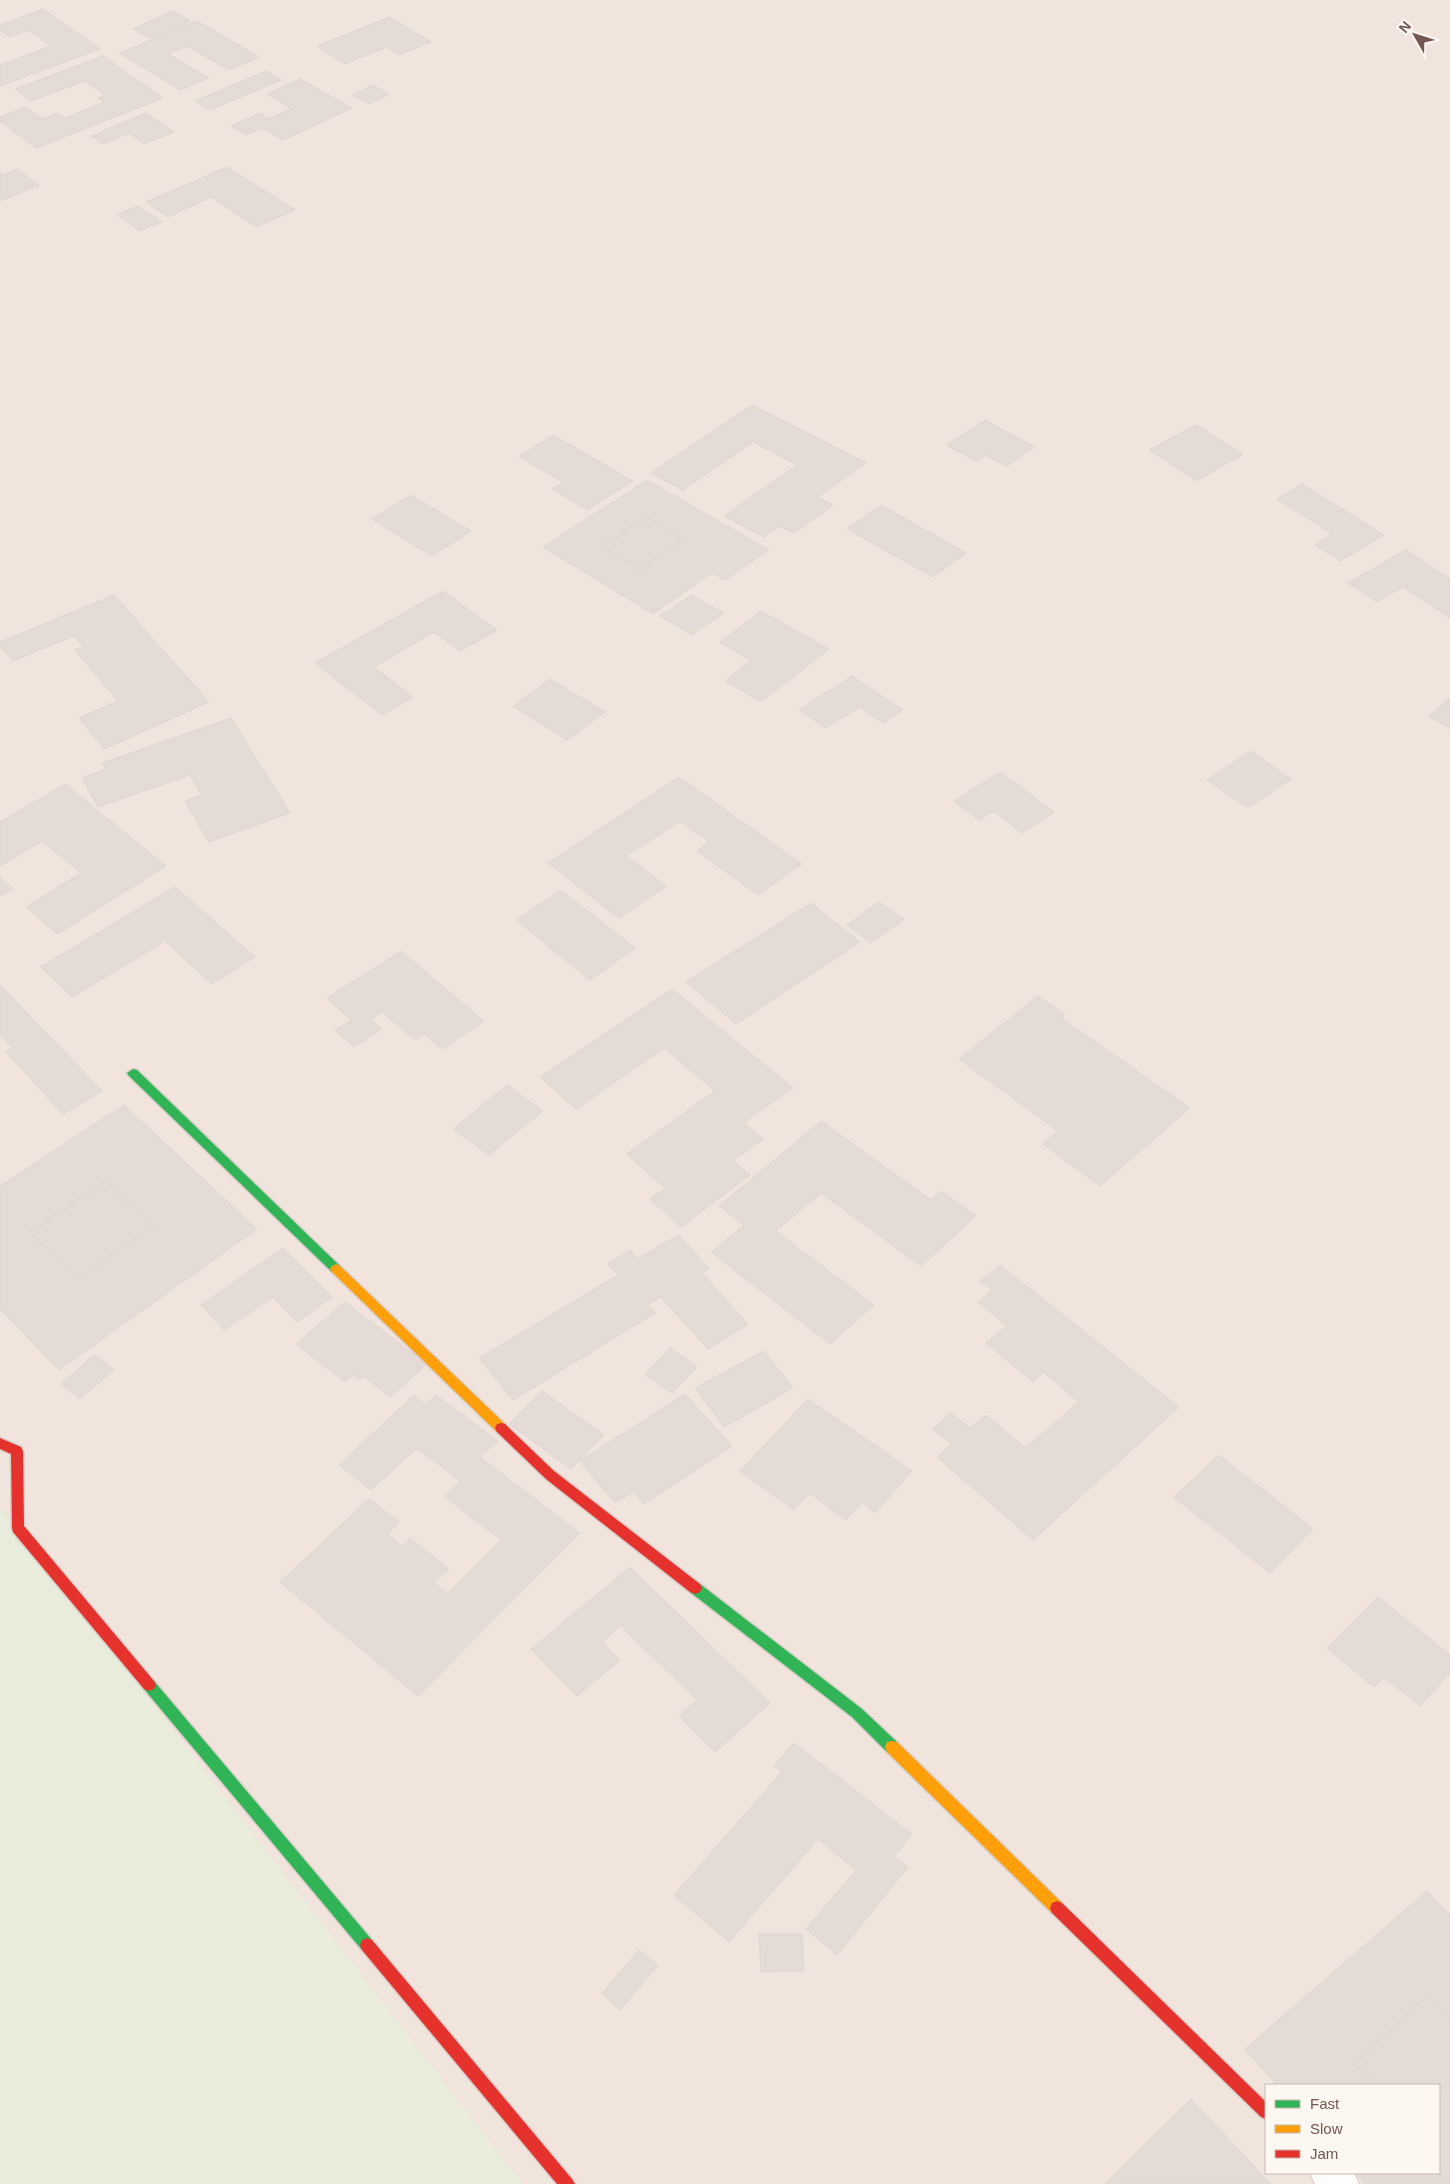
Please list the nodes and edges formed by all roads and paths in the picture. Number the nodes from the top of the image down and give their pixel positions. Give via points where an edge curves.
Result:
1 (133, 1073) dead end
2 (0, 1443) edge
3 (1265, 2111) edge
4 (1330, 2174) edge
5 (567, 2184) edge
6 (1340, 2184) edge

1 - 3 street via 550,1475 857,1712
2 - 5 street via 17,1452 18,1528
4 - 6 street

